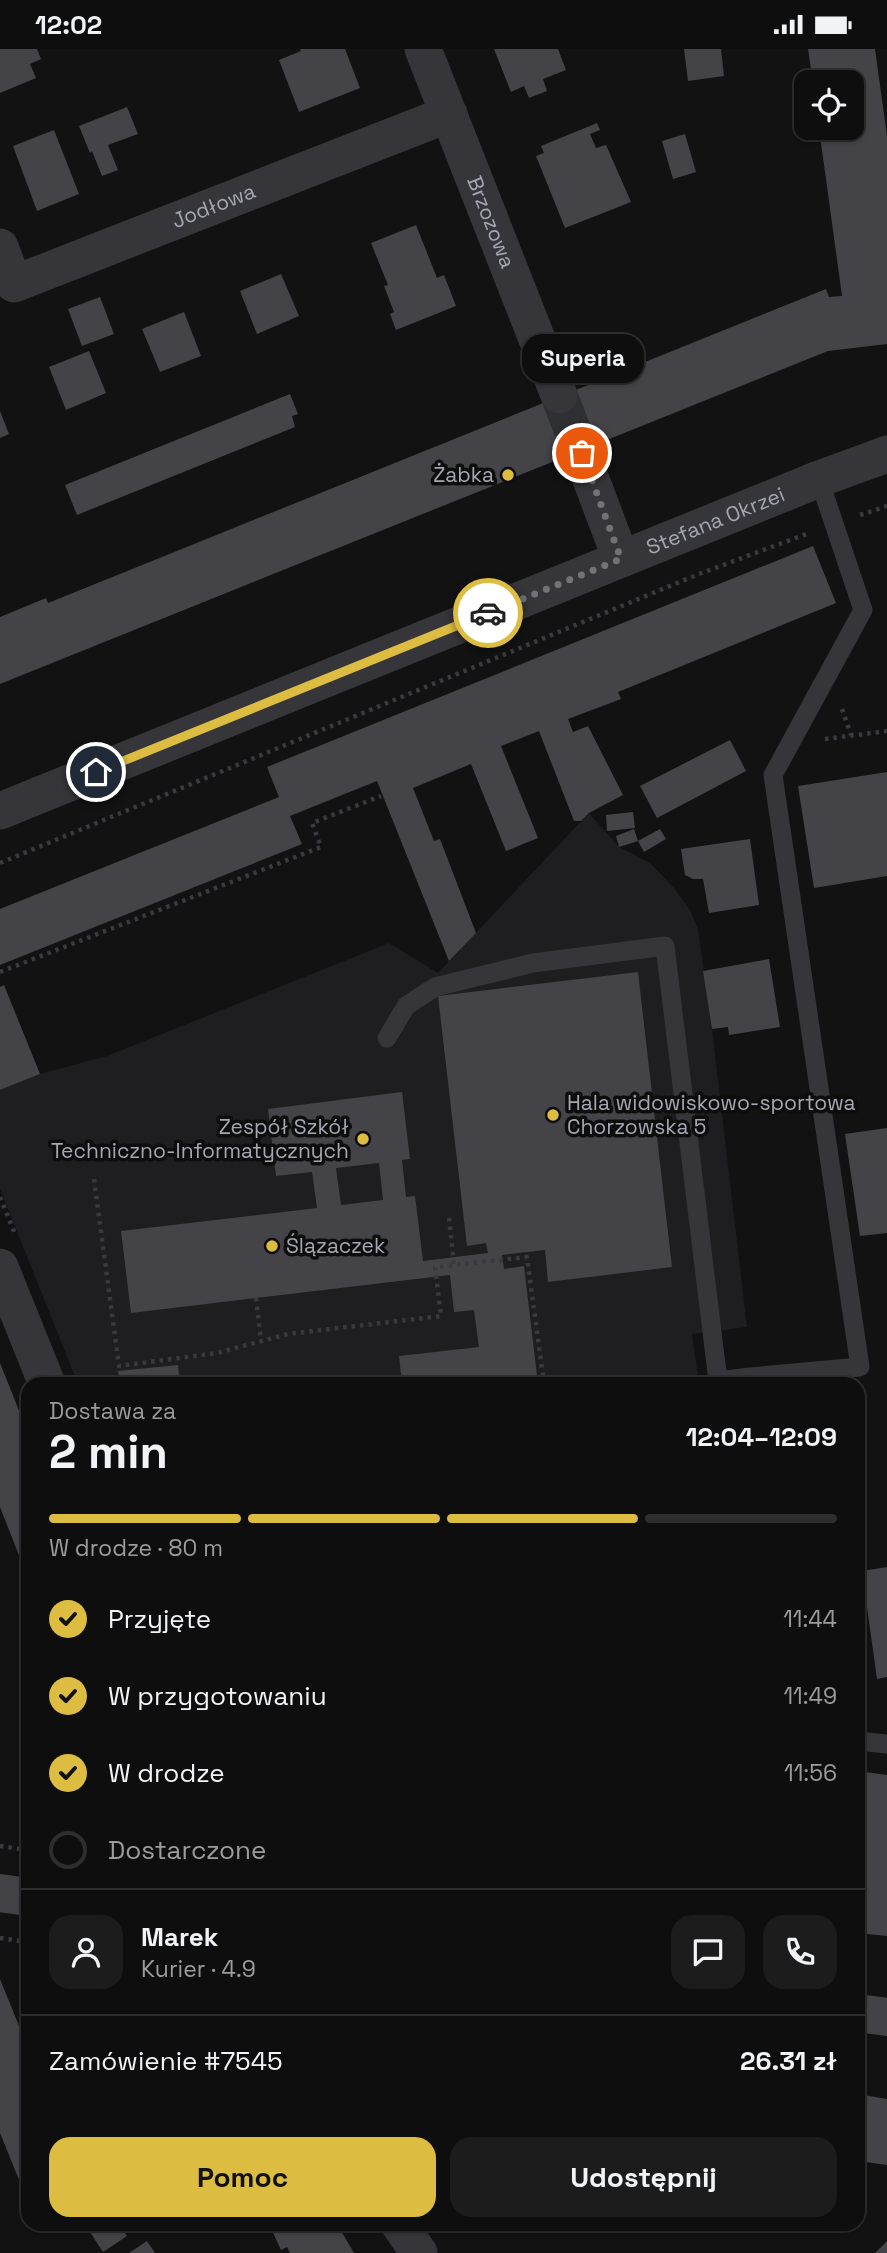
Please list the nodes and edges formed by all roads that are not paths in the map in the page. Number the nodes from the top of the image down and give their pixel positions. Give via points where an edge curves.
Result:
1 (423, 49) edge
2 (449, 114) junction
3 (0, 247) edge
4 (559, 395) tunnel mouth
5 (582, 453) tunnel mouth
6 (887, 454) edge
7 (819, 478) junction
8 (621, 559) junction
9 (0, 811) edge
10 (387, 1038) dead end
11 (0, 1267) edge
12 (44, 1377) edge
13 (718, 1377) edge
14 (782, 1377) edge
15 (865, 1742) edge
16 (887, 1745) edge
17 (0, 1893) edge
18 (21, 1896) edge
19 (865, 2014) edge
20 (887, 2017) edge
21 (404, 2231) edge
22 (419, 2253) edge

1 - 2 street, Brzozowa
2 - 3 street, Jodłowa via 14,284
2 - 4 street, Brzozowa
5 - 8 street
6 - 7 street, Stefana Okrzei
7 - 8 street, Stefana Okrzei
7 - 14 lane via 863,610 773,775 860,1367
8 - 9 street, Stefana Okrzei
10 - 13 lane via 406,1006 435,987 533,963 665,946
11 - 12 street
15 - 16 lane
17 - 18 street
19 - 20 street
21 - 22 street

